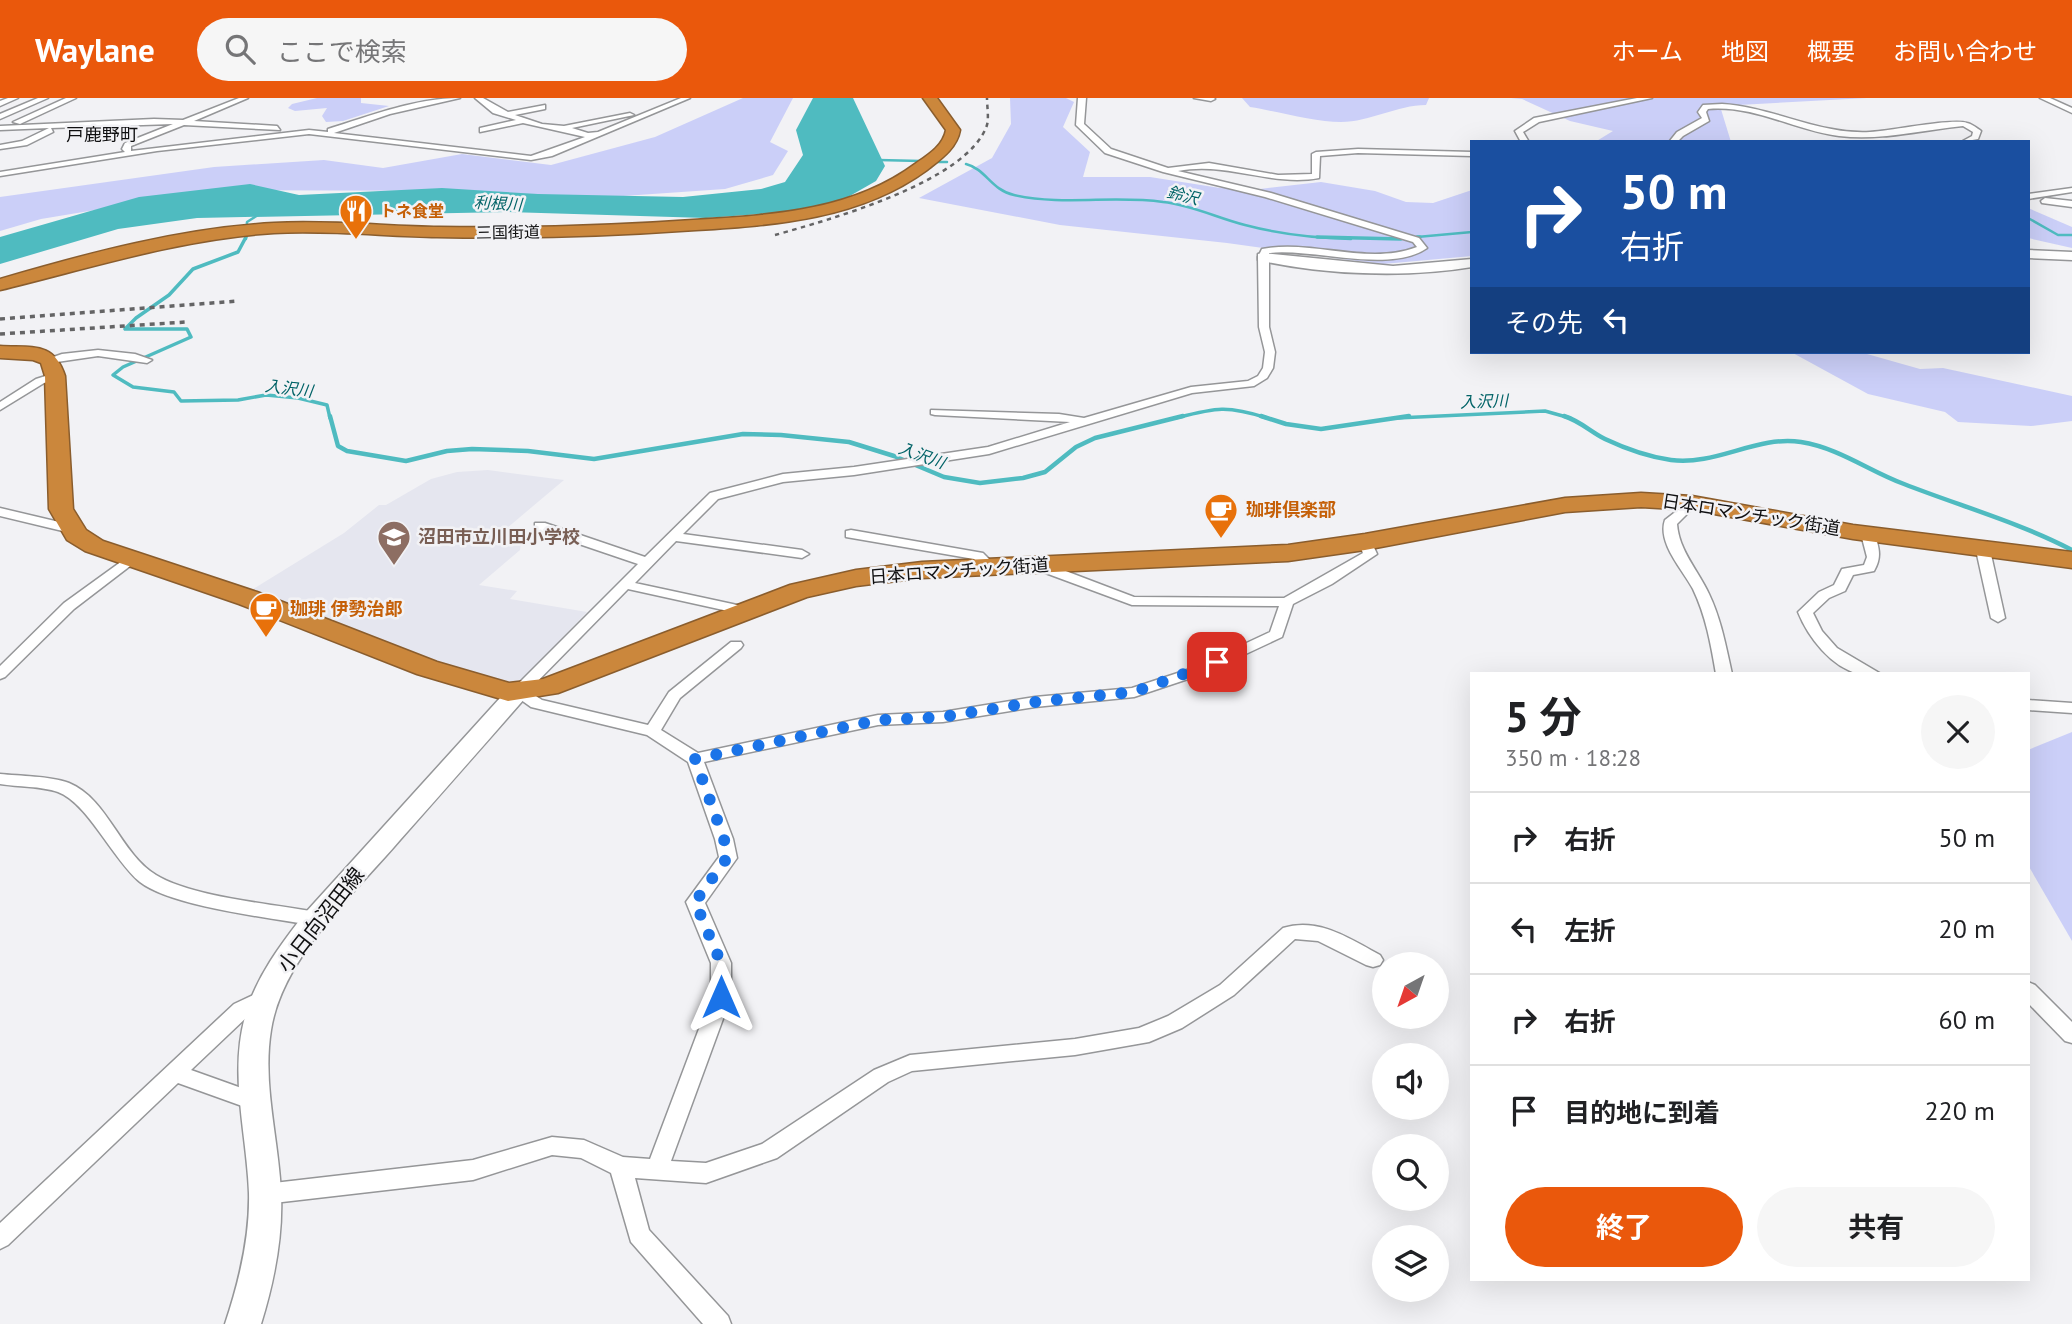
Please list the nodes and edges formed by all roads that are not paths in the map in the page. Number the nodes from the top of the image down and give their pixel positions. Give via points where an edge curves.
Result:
1 (14, 98) edge
2 (44, 98) edge
3 (72, 98) edge
4 (245, 98) edge
5 (456, 98) edge
6 (478, 98) edge
7 (687, 98) edge
8 (930, 98) edge
9 (1083, 98) edge
10 (1197, 98) edge
11 (1648, 98) edge
12 (2044, 98) edge
13 (1211, 99) edge
14 (0, 104) edge
15 (542, 107) dead end
16 (2072, 111) edge
17 (510, 114) junction
18 (559, 116) dead end
19 (0, 117) edge
20 (638, 118) junction
21 (528, 121) junction
22 (184, 123) junction
23 (49, 125) junction
24 (3, 127) edge
25 (564, 128) junction
26 (483, 130) dead end
27 (309, 132) junction
28 (604, 132) junction
29 (1524, 140) edge
30 (1674, 140) edge
31 (1968, 140) edge
32 (0, 147) edge
33 (134, 152) junction
34 (1470, 154) edge
35 (1167, 170) junction
36 (0, 174) edge
37 (2072, 190) edge
38 (2030, 198) edge
39 (2030, 198) edge
40 (2072, 204) edge
41 (2030, 254) edge
42 (2072, 256) edge
43 (1263, 257) junction
44 (1470, 263) edge
45 (0, 285) edge
46 (0, 352) edge
47 (142, 358) dead end
48 (52, 368) junction
49 (0, 407) edge
50 (935, 412) dead end
51 (1088, 422) junction
52 (1692, 503) junction
53 (0, 512) edge
54 (540, 526) dead end
55 (71, 529) junction
56 (851, 534) dead end
57 (1868, 534) junction
58 (673, 537) junction
59 (1365, 542) junction
60 (1983, 550) junction
61 (802, 554) dead end
62 (129, 560) junction
63 (2072, 560) edge
64 (648, 563) junction
65 (1037, 565) junction
66 (990, 567) junction
67 (627, 584) junction
68 (1287, 602) junction
69 (746, 611) junction
70 (1998, 618) dead end
71 (736, 645) dead end
72 (1724, 672) edge
73 (1868, 672) edge
74 (0, 674) edge
75 (518, 692) junction
76 (2030, 705) edge
77 (2072, 708) edge
78 (652, 731) junction
79 (695, 759) junction
80 (0, 779) edge
81 (316, 919) junction
82 (1372, 959) edge
83 (2030, 992) edge
84 (266, 997) junction
85 (2072, 1035) edge
86 (175, 1073) junction
87 (256, 1102) junction
88 (621, 1167) junction
89 (657, 1170) junction
90 (265, 1194) junction
91 (0, 1238) edge
92 (243, 1324) edge
93 (719, 1324) edge

1 - 14 street
2 - 19 street
3 - 24 street
4 - 22 street
5 - 27 street via 388,112 335,130
6 - 17 street via 496,111
7 - 20 street
8 - 45 highway, 三国街道 via 953,130 941,151 897,185 816,212 592,231 251,230 153,246
9 - 35 street via 1080,125 1097,143
10 - 13 street
11 - 29 street via 1537,120 1519,131
12 - 16 street
15 - 17 street
17 - 21 street
18 - 21 street
20 - 25 street via 626,114
20 - 28 street
21 - 25 street
21 - 26 street
22 - 23 street
22 - 27 street
22 - 33 street via 128,145 126,149
23 - 24 street
23 - 32 street via 41,129 52,130 24,143
25 - 28 street via 587,135
27 - 28 street via 523,159
27 - 33 street
30 - 31 street via 1706,119 1702,111 1706,107 1716,106 1857,135 1964,124 1977,131
33 - 36 street
34 - 35 street via 1316,154 1316,176 1289,180 1207,164
35 - 43 street via 1416,240 1422,248 1413,253 1358,254 1292,247 1265,251
37 - 38 street
39 - 40 street
41 - 42 main road
43 - 44 main road via 1363,269
43 - 51 street via 1264,327 1270,352 1262,378 1250,384 1191,390
46 - 48 highway via 37,354
47 - 48 street via 85,352
48 - 49 street
48 - 55 highway via 61,509
50 - 51 street
51 - 58 street via 989,450 783,478 714,496
52 - 57 highway, 日本ロマンチック街道
52 - 59 highway, 日本ロマンチック街道 via 1641,500 1565,505
52 - 72 street via 1670,523 1669,534 1715,625
53 - 55 street
54 - 64 street
55 - 62 highway, 日本ロマンチック街道 via 83,541
56 - 66 street via 978,556
57 - 60 highway, 日本ロマンチック街道
57 - 73 street via 1874,557 1869,568 1847,572 1840,588 1824,594 1805,612 1811,628 1831,652
58 - 61 street
58 - 64 street
59 - 65 highway, 日本ロマンチック街道 via 1288,552
59 - 68 street via 1370,554
60 - 63 highway, 日本ロマンチック街道
60 - 70 street
62 - 74 street via 69,606
62 - 75 highway, 日本ロマンチック街道 via 248,598 427,668
64 - 67 street
65 - 66 highway, 日本ロマンチック街道
65 - 68 street via 1132,601
66 - 69 highway, 日本ロマンチック街道 via 856,578 799,591
67 - 69 street
67 - 75 street
68 - 79 street via 1277,634 1198,671 1134,692 943,717 878,720
69 - 75 highway, 日本ロマンチック街道 via 570,679
71 - 78 street via 674,695
75 - 78 street via 537,705
75 - 81 main road, 小日向沼田線
76 - 77 street
78 - 79 street
79 - 89 street via 727,858 695,902 721,963 721,997
80 - 81 street via 64,788 86,803 147,878 177,893
81 - 84 main road, 小日向沼田線
82 - 89 street via 1321,933 1290,933 1227,990 1142,1036 1076,1048 910,1063 881,1076 769,1151 706,1173
83 - 85 street
84 - 86 street via 241,1010
84 - 87 main road, 小日向沼田線 via 256,1030
86 - 87 street
86 - 91 street
87 - 90 main road, 小日向沼田線
88 - 89 street
88 - 90 street via 584,1149 552,1146 473,1170
88 - 93 street via 639,1235
90 - 92 main road, 小日向沼田線 via 257,1271

